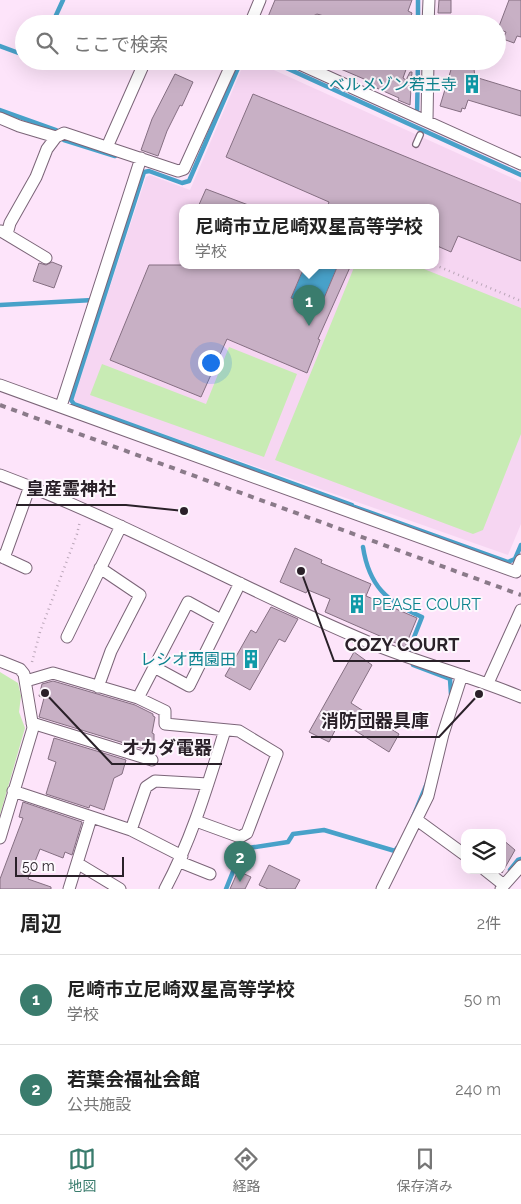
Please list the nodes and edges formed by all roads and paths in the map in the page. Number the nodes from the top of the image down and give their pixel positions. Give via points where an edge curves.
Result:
1 (260, 0) edge
2 (429, 0) edge
3 (254, 15) edge
4 (428, 15) edge
5 (141, 70) edge
6 (229, 70) edge
7 (316, 70) edge
8 (428, 70) edge
9 (0, 118) edge
10 (426, 120) junction
11 (420, 135) dead end
12 (56, 137) junction
13 (416, 144) dead end
14 (108, 147) junction
15 (140, 158) junction
16 (521, 164) edge
17 (4, 232) edge
18 (46, 258) dead end
19 (439, 267) edge
20 (521, 300) edge
21 (0, 385) edge
22 (61, 406) junction
23 (0, 475) edge
24 (30, 486) junction
25 (82, 509) junction
26 (121, 526) junction
27 (2, 557) edge
28 (521, 560) edge
29 (26, 568) dead end
30 (100, 568) junction
31 (240, 583) junction
32 (521, 610) edge
33 (221, 620) junction
34 (66, 637) dead end
35 (0, 661) edge
36 (154, 667) junction
37 (462, 675) junction
38 (25, 677) junction
39 (488, 683) junction
40 (98, 687) junction
41 (521, 697) edge
42 (138, 698) junction
43 (32, 723) junction
44 (225, 730) junction
45 (152, 760) dead end
46 (208, 784) junction
47 (14, 791) junction
48 (92, 818) junction
49 (417, 820) junction
50 (196, 821) junction
51 (131, 830) junction
52 (0, 838) edge
53 (461, 852) edge
54 (181, 859) junction
55 (77, 863) junction
56 (521, 866) edge
57 (210, 874) dead end
58 (489, 874) edge
59 (503, 887) edge
60 (69, 889) edge
61 (120, 889) edge
62 (165, 889) edge
63 (382, 889) edge

1 - 3 street
2 - 4 street
5 - 14 street
6 - 15 street via 184,169 178,171
7 - 10 street
8 - 10 street
9 - 12 street
10 - 16 street
11 - 13 lane
12 - 14 street via 64,134
12 - 17 street
14 - 15 street
15 - 22 street
17 - 18 street
19 - 20 path
21 - 22 street
22 - 28 street via 516,572
23 - 24 street
24 - 25 street
24 - 27 street
25 - 26 street
25 - 38 path via 77,534
26 - 30 street
26 - 31 street
27 - 29 street
30 - 34 street
30 - 40 street via 140,594 111,652
31 - 33 street
31 - 37 street via 369,643
32 - 39 street
33 - 36 street via 188,602
33 - 36 street via 189,686
35 - 38 street via 20,669
36 - 42 street
37 - 39 street
37 - 49 street via 428,796
38 - 40 street via 53,673
38 - 43 street
39 - 41 street
40 - 42 street
42 - 44 street via 164,711 165,724
43 - 45 street
43 - 47 street
44 - 46 street
44 - 50 street via 239,731 277,754 247,833 240,837
46 - 50 street
46 - 51 street via 155,781 146,787
47 - 48 street
47 - 52 street
48 - 51 street
48 - 55 street
49 - 53 street
49 - 63 street
50 - 54 street
51 - 54 street
54 - 57 street
54 - 62 street
55 - 60 street
55 - 61 street
56 - 59 street
58 - 59 street

